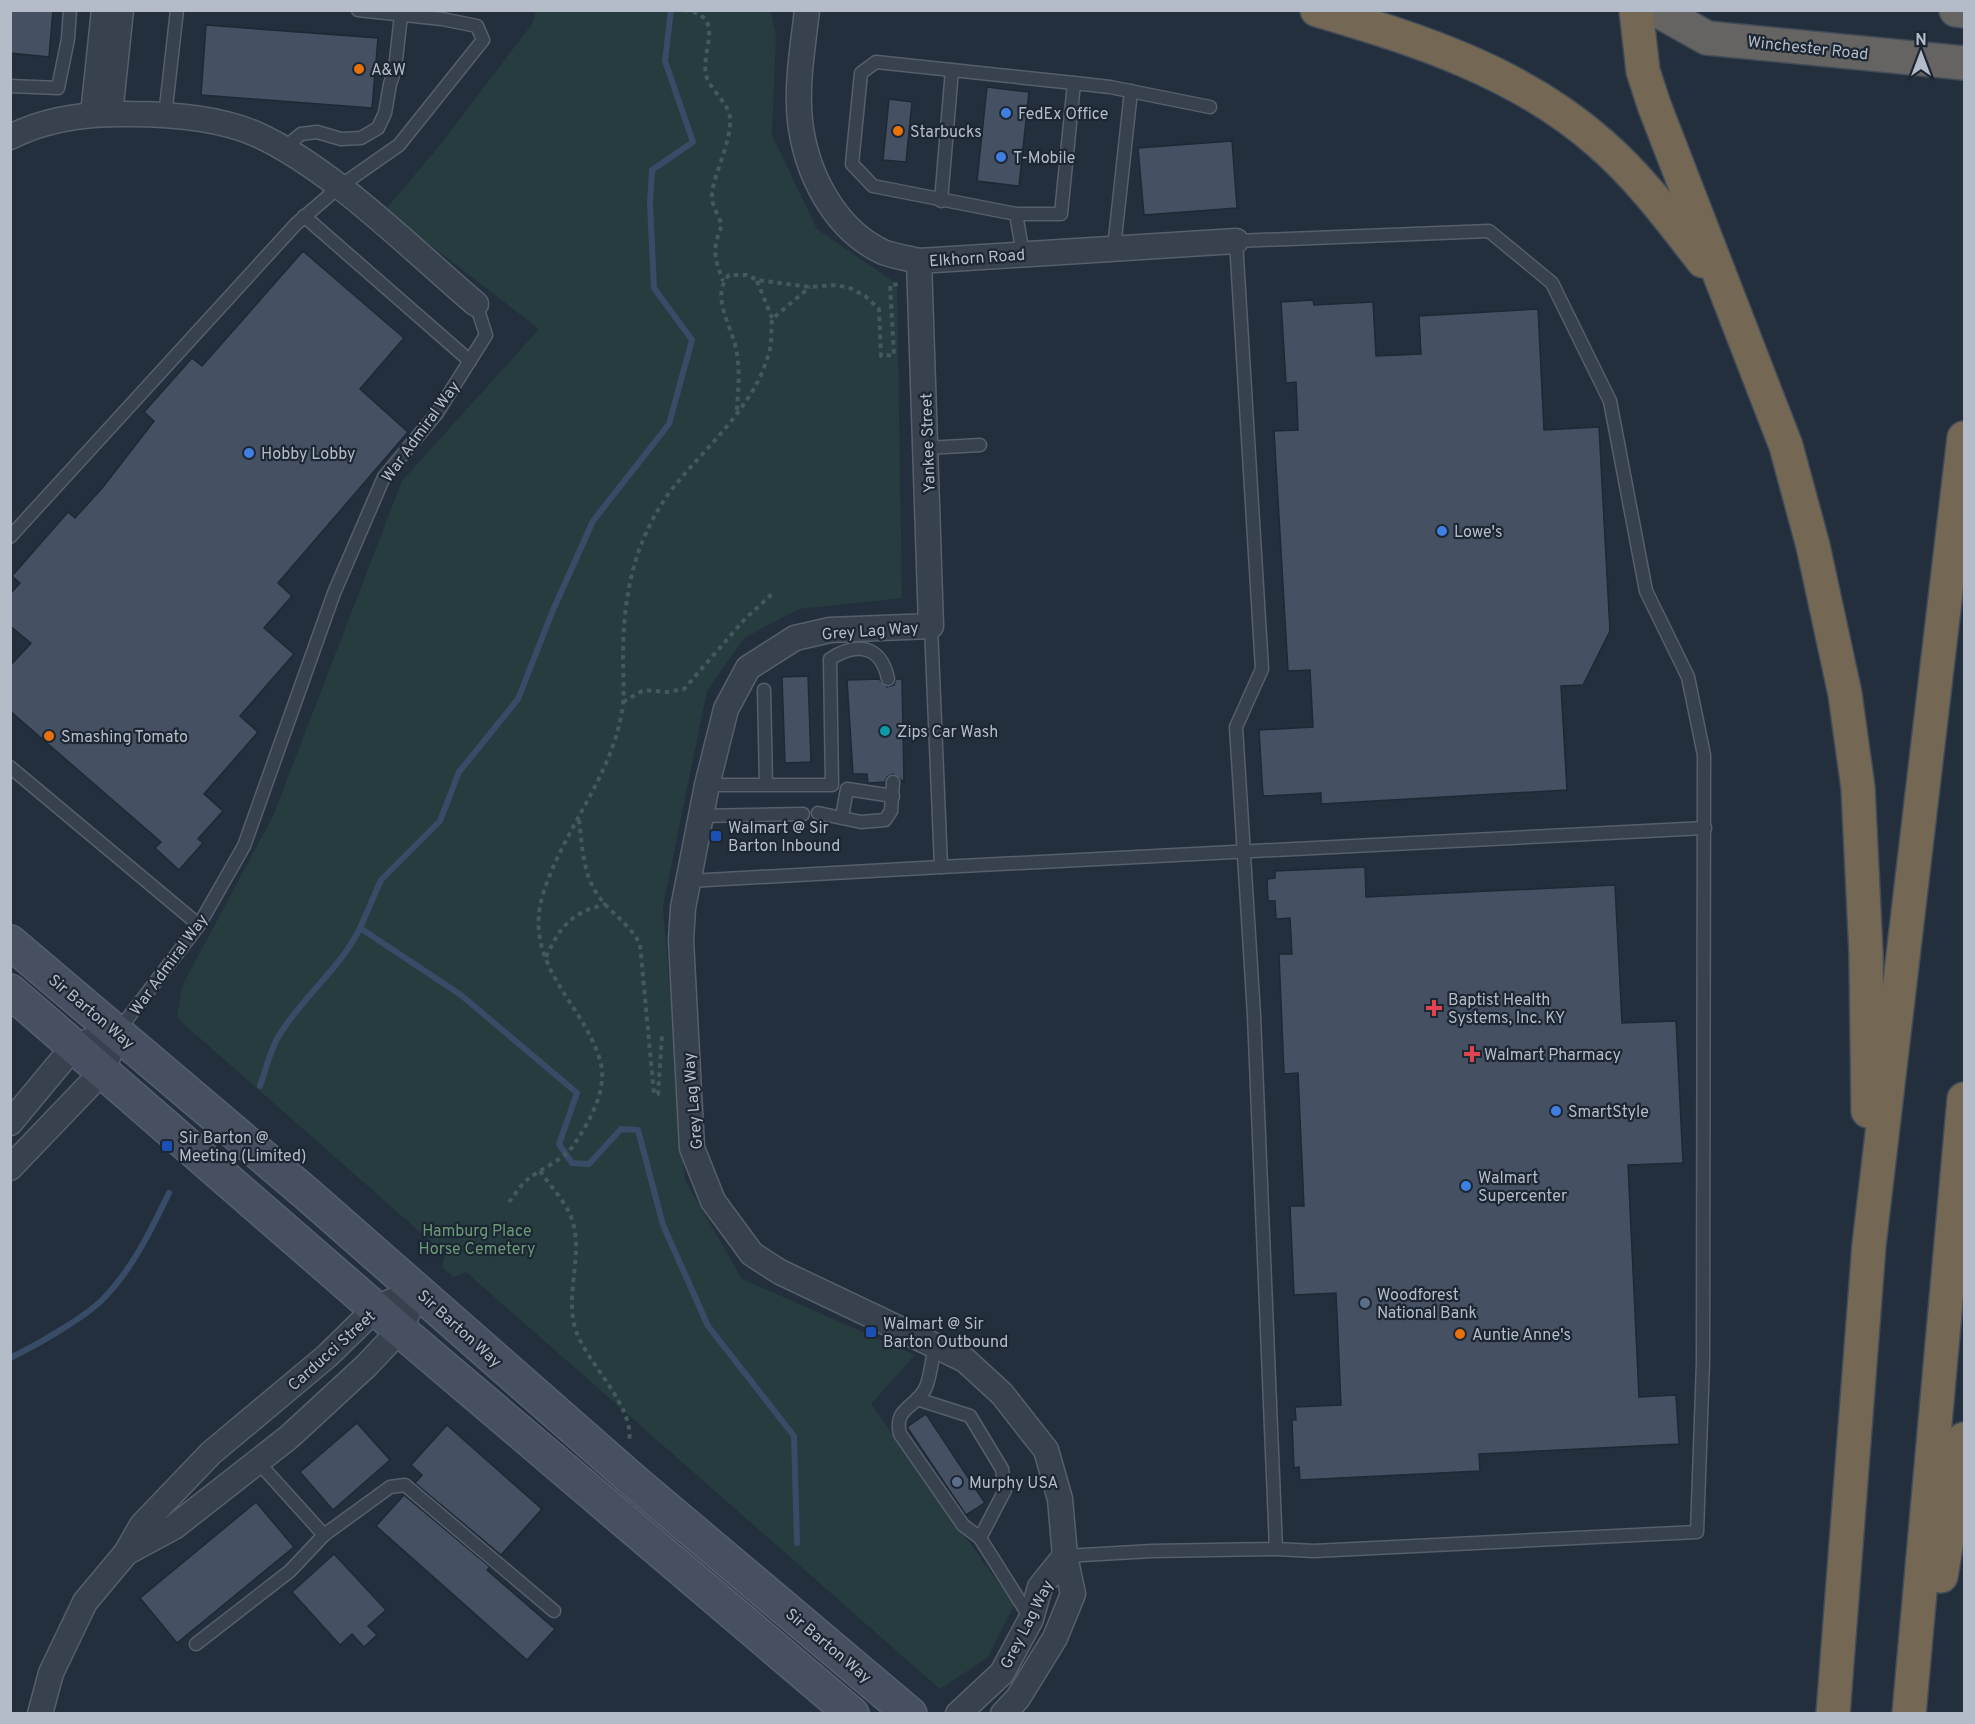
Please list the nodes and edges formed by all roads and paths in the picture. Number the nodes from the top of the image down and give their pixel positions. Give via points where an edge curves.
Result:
1 (70, 10) edge
2 (104, 10) edge
3 (121, 10) edge
4 (177, 10) edge
5 (358, 10) edge
6 (684, 10) edge
7 (807, 10) edge
8 (1317, 10) edge
9 (1636, 10) edge
10 (1657, 10) edge
11 (1956, 10) edge
12 (1965, 11) edge
13 (401, 15) junction
14 (1965, 63) edge
15 (952, 70) junction
16 (1074, 83) junction
17 (10, 86) edge
18 (1131, 91) junction
19 (1210, 107) dead end
20 (102, 114) junction
21 (165, 116) junction
22 (10, 137) edge
23 (283, 149) junction
24 (339, 187) junction
25 (941, 201) junction
26 (1016, 214) junction
27 (304, 216) junction
28 (1236, 241) junction
29 (1114, 248) junction
30 (1023, 254) junction
31 (919, 272) junction
32 (757, 280) junction
33 (723, 281) junction
34 (1723, 286) junction
35 (810, 287) junction
36 (476, 304) joint
37 (772, 319) junction
38 (470, 360) junction
39 (737, 413) junction
40 (1965, 438) edge
41 (980, 445) dead end
42 (927, 448) junction
43 (10, 537) edge
44 (772, 594) dead end
45 (931, 626) junction
46 (888, 679) dead end
47 (764, 690) dead end
48 (622, 703) junction
49 (10, 767) edge
50 (892, 782) dead end
51 (766, 784) junction
52 (707, 785) junction
53 (832, 785) junction
54 (847, 789) junction
55 (893, 796) junction
56 (818, 813) dead end
57 (803, 814) dead end
58 (701, 816) junction
59 (843, 817) junction
60 (579, 820) junction
61 (1705, 828) junction
62 (1244, 853) junction
63 (941, 867) junction
64 (689, 881) junction
65 (606, 904) junction
66 (199, 925) junction
67 (10, 942) edge
68 (546, 957) junction
69 (10, 991) edge
70 (663, 1028) dead end
71 (117, 1032) junction
72 (74, 1046) junction
73 (103, 1071) junction
74 (1965, 1100) edge
75 (10, 1123) edge
76 (10, 1168) edge
77 (540, 1171) junction
78 (508, 1202) dead end
79 (1869, 1245) junction
80 (418, 1290) junction
81 (376, 1308) junction
82 (400, 1330) junction
83 (935, 1344) junction
84 (917, 1399) junction
85 (233, 1434) junction
86 (1965, 1439) edge
87 (258, 1462) junction
88 (623, 1472) junction
89 (324, 1535) junction
90 (980, 1538) junction
91 (1276, 1549) junction
92 (126, 1552) junction
93 (1065, 1556) junction
94 (554, 1611) dead end
95 (1031, 1618) junction
96 (196, 1644) dead end
97 (40, 1713) edge
98 (852, 1713) edge
99 (910, 1713) edge
100 (958, 1713) edge
101 (1003, 1713) edge
102 (1833, 1713) edge
103 (1909, 1713) edge
104 (1914, 1713) edge

1 - 17 lane via 58,88
2 - 20 street
3 - 20 street
4 - 21 lane
5 - 13 lane
6 - 33 path via 702,16 708,25 705,72 730,116 712,199 722,225 714,259
7 - 31 street, Elkhorn Road via 800,121 818,188 847,228
8 - 34 highway via 1399,34 1479,64 1550,104 1601,144 1650,193
9 - 34 highway via 1643,71
10 - 14 highway, Winchester Road via 1707,38
11 - 12 highway
13 - 23 lane via 395,69 378,128 361,138 341,139 317,132 301,134
13 - 24 lane via 477,26 483,40 399,145
15 - 16 lane
15 - 25 lane
15 - 25 lane via 876,62 861,73 852,164 873,186
16 - 18 lane
16 - 26 lane via 1060,214
18 - 19 lane
18 - 29 lane
20 - 21 street, War Admiral Way
20 - 22 street, War Admiral Way via 50,122
21 - 23 street, War Admiral Way via 213,122 254,134
23 - 24 street, War Admiral Way
24 - 27 lane
24 - 36 street, War Admiral Way
25 - 26 lane
26 - 30 lane
27 - 38 lane
27 - 43 lane
28 - 29 street, Elkhorn Road
28 - 61 lane via 1489,231 1552,283 1610,401 1646,591 1688,677 1704,755
28 - 62 lane via 1262,669 1236,727
29 - 30 street, Elkhorn Road
30 - 31 street, Elkhorn Road
31 - 35 path via 890,285 894,355 881,356 879,309 865,296 836,285
31 - 42 street, Yankee Street
32 - 33 path via 738,274
32 - 35 path
32 - 37 path
33 - 39 path via 721,297 737,353
34 - 79 highway via 1785,446 1813,546 1845,694 1858,788 1866,952
35 - 37 path
36 - 38 lane, War Admiral Way via 486,335
37 - 39 path via 764,368
38 - 66 lane, War Admiral Way via 437,413 384,477 334,593 244,846
39 - 48 path via 658,508 639,552 626,604
40 - 79 highway
41 - 42 lane
42 - 45 street, Yankee Street
44 - 48 path via 684,688 667,692 644,690
45 - 52 street, Grey Lag Way via 830,630 795,638 748,668 726,709
45 - 63 lane
46 - 53 lane via 885,663 865,649 854,648 830,659
47 - 51 lane
48 - 60 path via 608,757
49 - 66 lane
50 - 55 lane
51 - 52 lane
51 - 53 lane
52 - 58 street, Grey Lag Way
53 - 54 lane
54 - 55 lane
54 - 59 lane
55 - 59 lane via 891,811 885,819 861,822
56 - 59 lane
57 - 58 lane
58 - 64 street, Grey Lag Way
60 - 65 path via 590,881
60 - 68 path via 549,874 542,899 541,940
61 - 62 lane
61 - 91 lane via 1703,1364 1697,1532 1314,1551
62 - 63 lane
62 - 91 lane
63 - 64 lane
64 - 83 street, Grey Lag Way via 681,940 692,1148 713,1201 753,1254 780,1272
65 - 68 path via 578,913 566,923
65 - 70 path via 631,928 640,944 654,1094 658,1094
66 - 71 lane, War Admiral Way
67 - 71 main road, Sir Barton Way
68 - 77 path via 601,1065 600,1091 590,1118 573,1147
69 - 72 main road
71 - 72 street
71 - 73 street
71 - 80 main road, Sir Barton Way
72 - 73 main road
72 - 75 street
73 - 76 street
73 - 81 main road
74 - 103 highway
77 - 78 path
77 - 88 path via 569,1212 575,1231 575,1329 627,1419 630,1432
79 - 102 highway
80 - 81 street, Carducci Street
80 - 82 street, Carducci Street
80 - 88 main road, Sir Barton Way
81 - 82 main road
81 - 85 street, Carducci Street via 327,1356
82 - 87 street, Carducci Street via 366,1366
82 - 98 main road
83 - 84 lane via 926,1388
83 - 93 street, Grey Lag Way via 965,1360 1002,1394 1046,1450 1060,1499
84 - 90 lane via 897,1423 900,1434 963,1525
84 - 90 lane via 970,1416 1002,1469 1005,1490
85 - 87 street
85 - 92 street, Carducci Street via 142,1525
86 - 104 highway
87 - 89 lane
87 - 92 street, Carducci Street via 174,1527
88 - 99 main road, Sir Barton Way
89 - 94 lane via 390,1487 405,1485
89 - 96 lane via 290,1571
90 - 95 lane
91 - 93 lane
92 - 97 street, Carducci Street via 85,1602 51,1673
93 - 95 street, Grey Lag Way via 1040,1587
93 - 101 street, Grey Lag Way via 1073,1594 1055,1638 1018,1698
95 - 100 street, Grey Lag Way via 1002,1673

